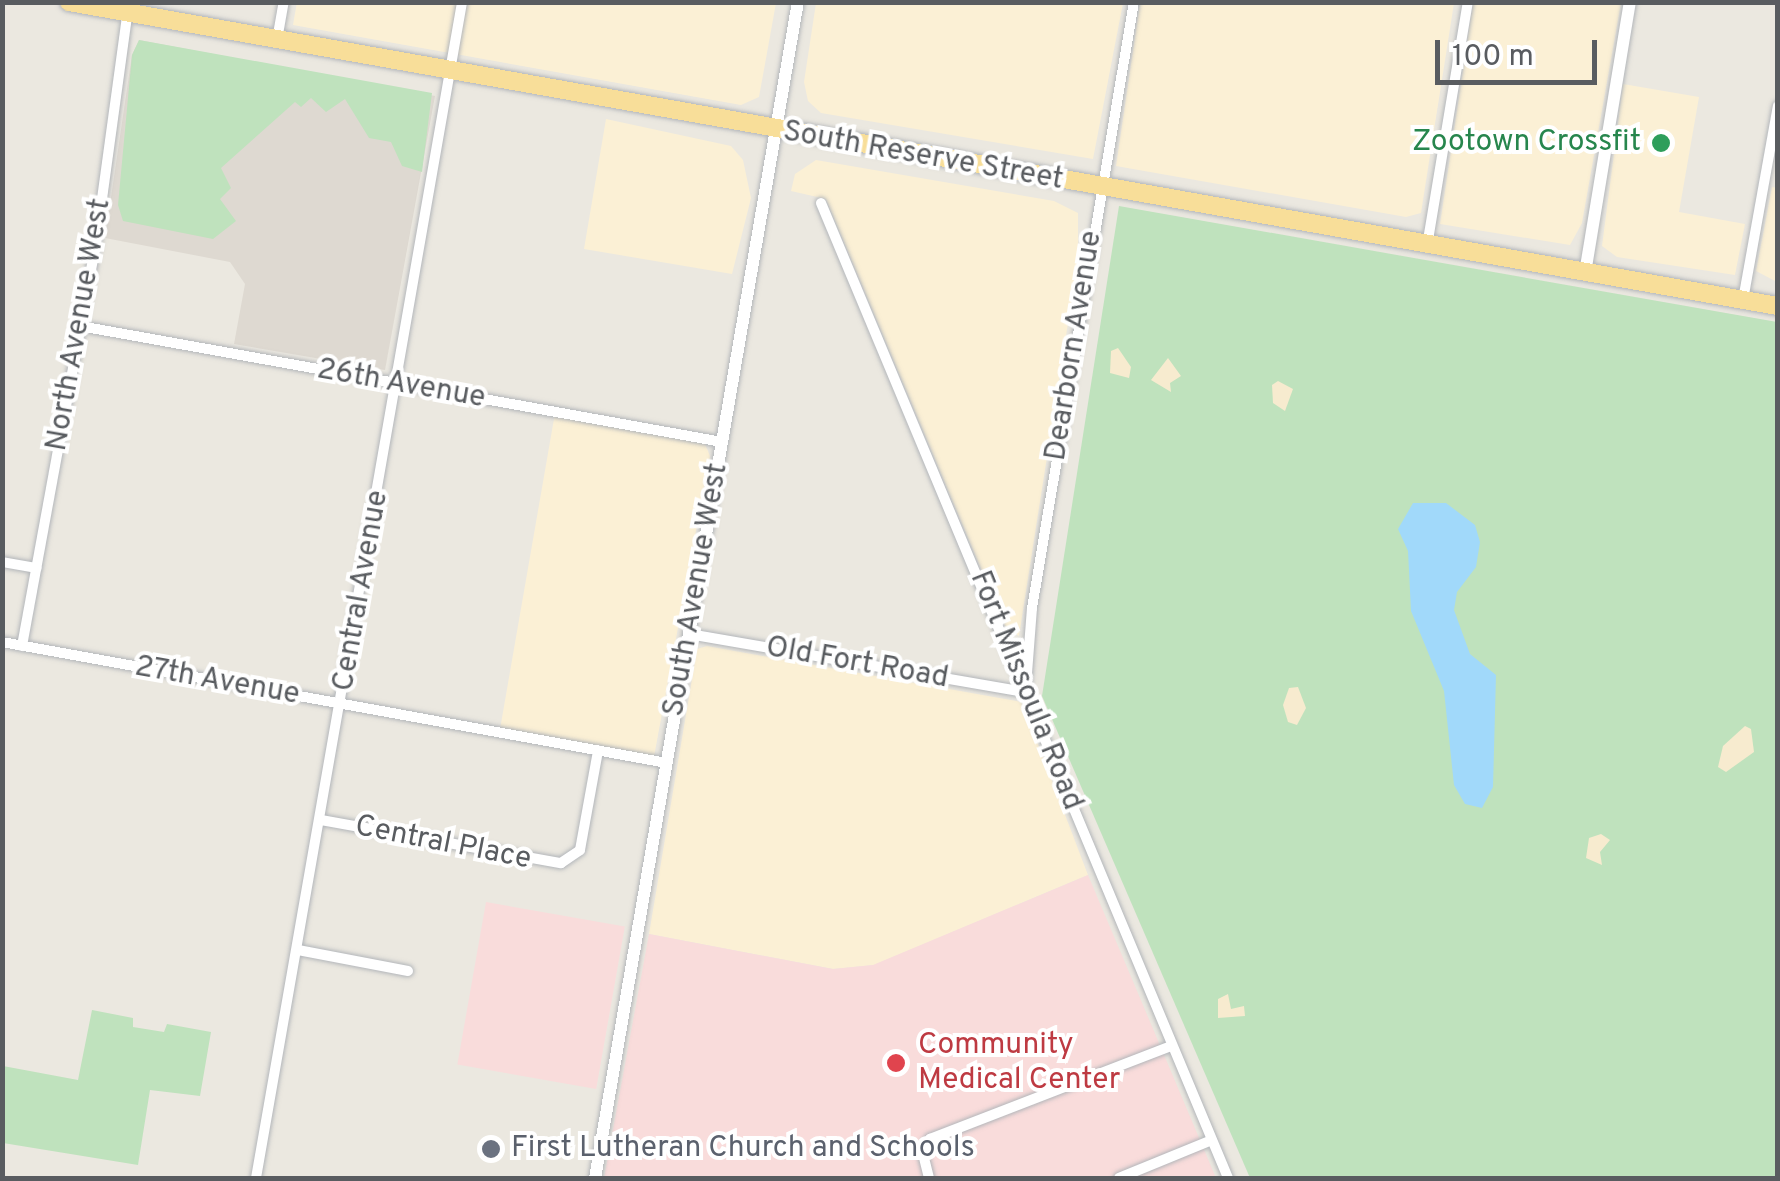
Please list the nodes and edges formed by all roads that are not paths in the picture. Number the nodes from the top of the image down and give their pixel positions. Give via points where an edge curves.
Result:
1 (70, 2) edge
2 (284, 2) edge
3 (462, 2) edge
4 (798, 2) edge
5 (1134, 2) edge
6 (1468, 2) edge
7 (1630, 2) edge
8 (128, 7) edge
9 (277, 40) junction
10 (455, 72) junction
11 (1778, 106) edge
12 (776, 130) junction
13 (1102, 189) junction
14 (821, 203) dead end
15 (1427, 246) junction
16 (1584, 272) junction
17 (1743, 300) junction
18 (1778, 306) edge
19 (80, 326) junction
20 (398, 385) junction
21 (722, 442) junction
22 (2, 562) edge
23 (36, 568) junction
24 (689, 634) junction
25 (2, 642) edge
26 (22, 646) junction
27 (1026, 692) junction
28 (342, 705) junction
29 (598, 751) junction
30 (667, 762) junction
31 (321, 820) junction
32 (298, 950) junction
33 (408, 971) dead end
34 (1170, 1047) junction
35 (1212, 1140) junction
36 (256, 1178) edge
37 (595, 1178) edge
38 (929, 1178) edge
39 (1119, 1178) edge
40 (1228, 1178) edge

1 - 8 highway, South Reserve Street
2 - 9 street
3 - 10 street, Central Avenue
4 - 12 street, South Avenue West
5 - 13 street, Dearborn Avenue
6 - 15 street
7 - 16 street
8 - 9 highway, South Reserve Street
8 - 19 street, North Avenue West
9 - 10 highway, South Reserve Street
10 - 12 highway, South Reserve Street
10 - 20 street, Central Avenue
11 - 17 street
12 - 13 highway, South Reserve Street
12 - 21 street, South Avenue West
13 - 15 highway, South Reserve Street
13 - 27 street, Dearborn Avenue via 1032,608
14 - 27 street, Fort Missoula Road
15 - 16 highway, South Reserve Street
16 - 17 highway, South Reserve Street
17 - 18 highway, South Reserve Street
19 - 20 street, 26th Avenue
19 - 23 street, North Avenue West
20 - 21 street, 26th Avenue
20 - 28 street, Central Avenue
21 - 24 street, South Avenue West
22 - 23 street
23 - 26 street, North Avenue West
24 - 27 street, Old Fort Road
24 - 30 street, South Avenue West
25 - 26 street, 27th Avenue
26 - 28 street, 27th Avenue
27 - 34 street, Fort Missoula Road
28 - 29 street, 27th Avenue
28 - 31 street, Central Avenue
29 - 30 street, 27th Avenue
29 - 31 street, Central Place via 580,850 560,863
30 - 37 street, South Avenue West
31 - 32 street, Central Avenue
32 - 33 street
32 - 36 street, Central Avenue
34 - 35 street, Fort Missoula Road
34 - 38 street via 930,1139 922,1150
35 - 39 street
35 - 40 street, Fort Missoula Road

